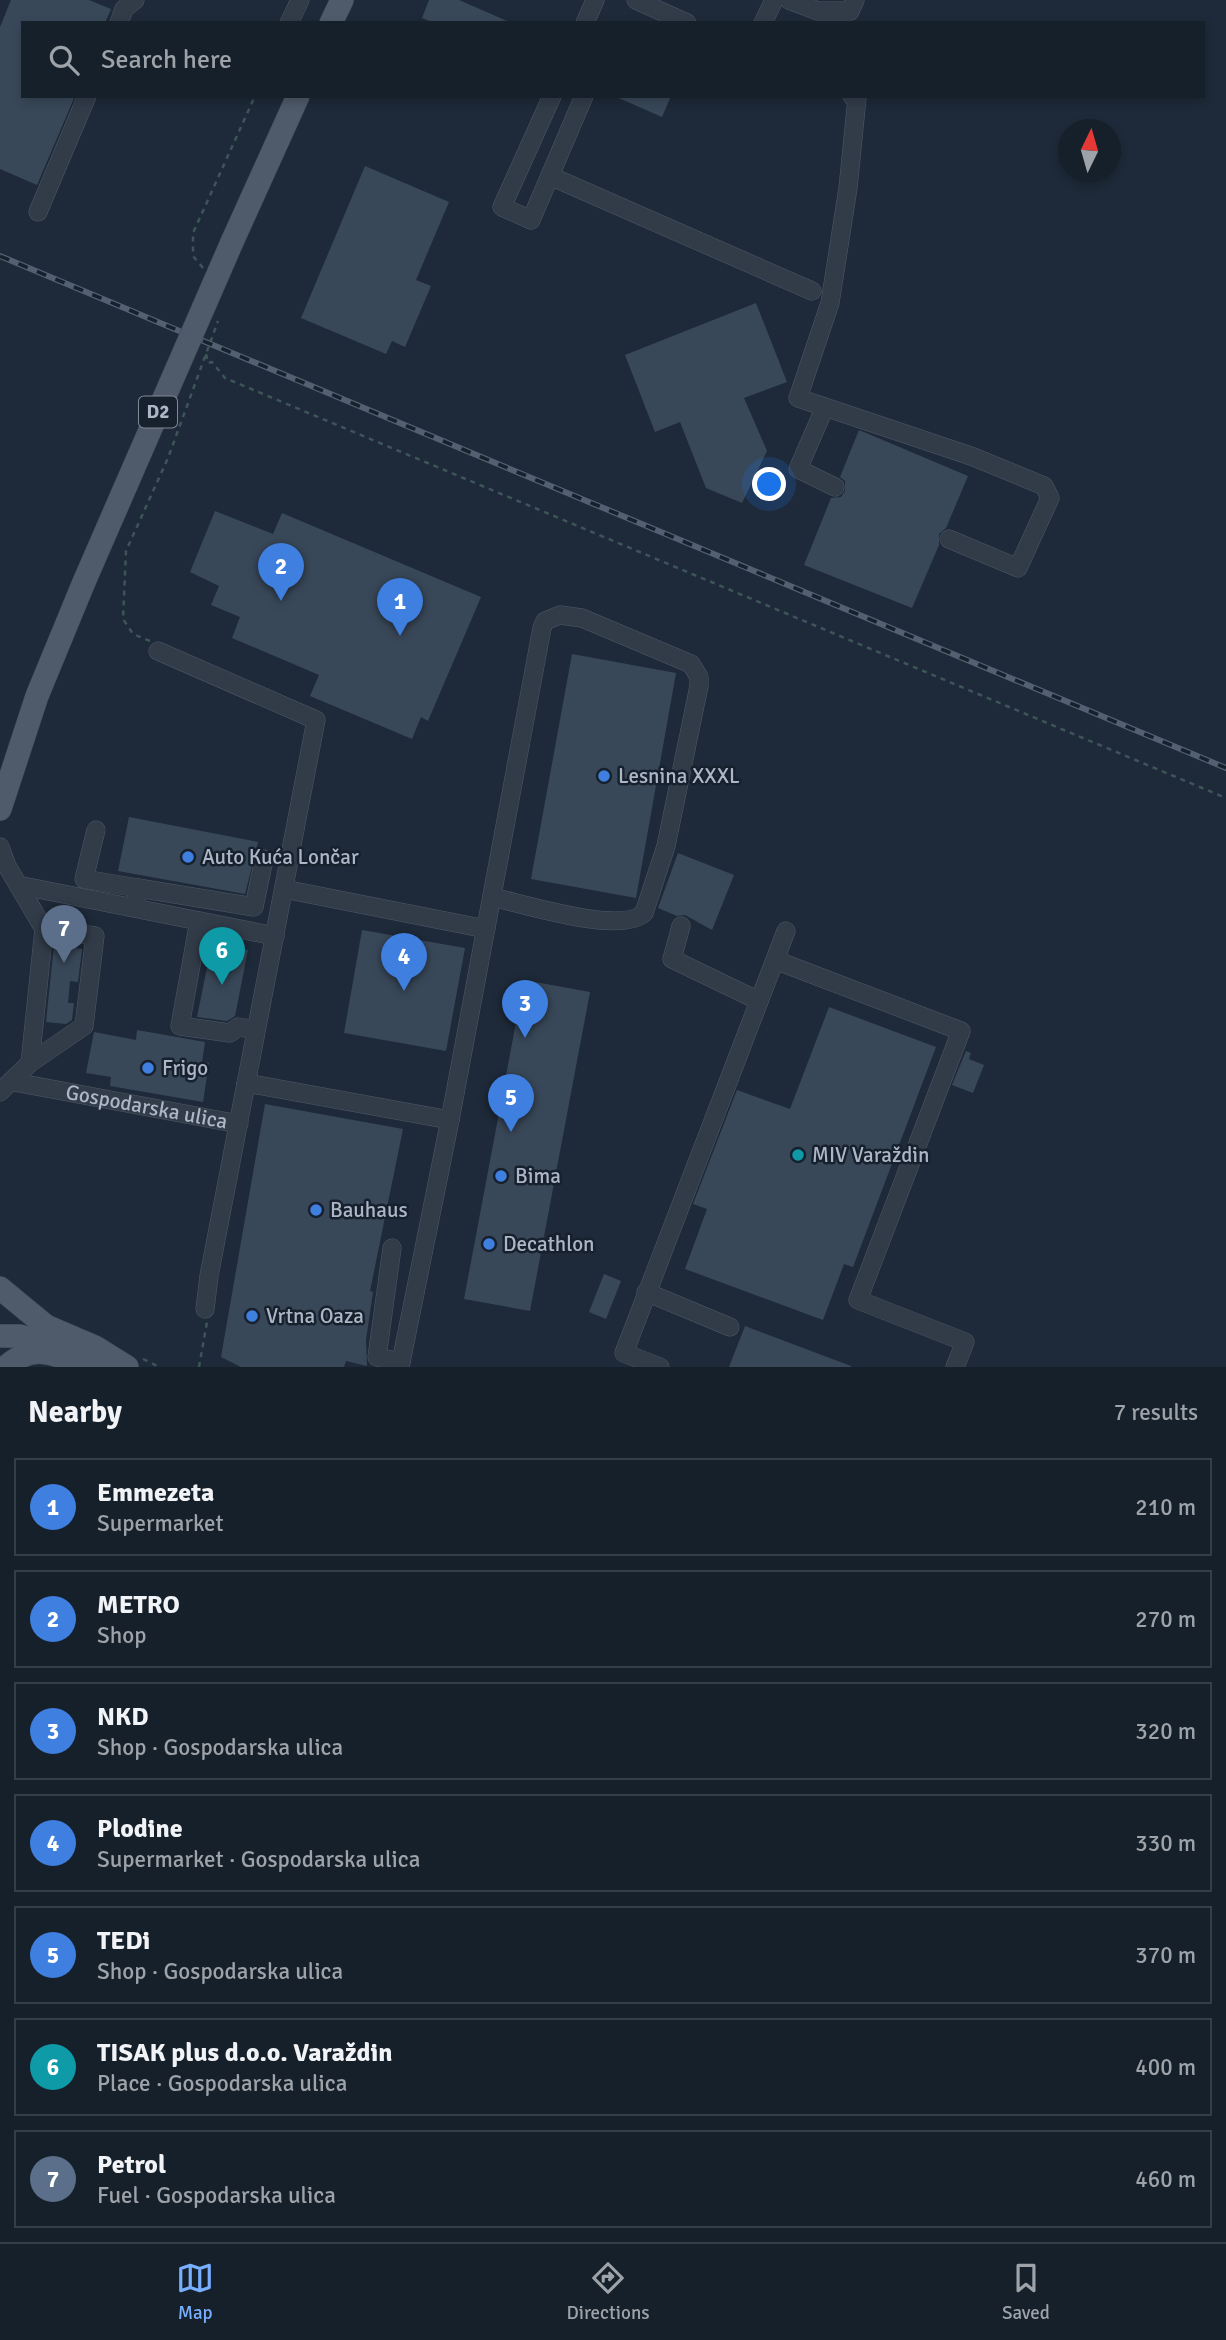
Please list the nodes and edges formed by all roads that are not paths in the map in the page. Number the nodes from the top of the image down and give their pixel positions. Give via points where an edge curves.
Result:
1 (300, 0) edge
2 (342, 0) edge
3 (636, 0) edge
4 (774, 0) edge
5 (789, 0) edge
6 (855, 0) edge
7 (125, 2) edge
8 (119, 21) edge
9 (290, 21) edge
10 (332, 21) edge
11 (683, 21) edge
12 (764, 21) edge
13 (86, 98) edge
14 (297, 98) edge
15 (551, 98) edge
16 (583, 98) edge
17 (855, 98) edge
18 (550, 176) junction
19 (38, 212) dead end
20 (812, 291) dead end
21 (825, 407) junction
22 (835, 487) dead end
23 (949, 539) dead end
24 (158, 651) road end
25 (0, 809) edge
26 (96, 830) dead end
27 (0, 846) edge
28 (264, 859) dead end
29 (18, 885) junction
30 (138, 888) junction
31 (284, 889) junction
32 (492, 897) junction
33 (134, 908) junction
34 (199, 921) junction
35 (681, 926) dead end
36 (44, 929) junction
37 (486, 929) junction
38 (786, 931) dead end
39 (275, 936) junction
40 (775, 960) junction
41 (759, 1001) junction
42 (256, 1030) junction
43 (30, 1063) junction
44 (246, 1083) junction
45 (7, 1087) edge
46 (450, 1121) junction
47 (239, 1124) junction
48 (392, 1248) dead end
49 (0, 1288) edge
50 (646, 1292) junction
51 (0, 1309) edge
52 (205, 1309) road end
53 (730, 1327) dead end
54 (0, 1336) edge
55 (621, 1360) edge
56 (96, 1361) edge
57 (401, 1365) edge
58 (6, 1367) edge
59 (126, 1367) edge
60 (660, 1367) edge
61 (955, 1367) edge

1 - 9 street
2 - 10 main road
3 - 11 street
4 - 12 street
5 - 6 street via 818,11 850,11
7 - 8 street
13 - 19 street
14 - 25 main road, D2, bridge via 84,582 37,696
15 - 18 street via 502,207 531,220
16 - 18 street
17 - 21 street via 848,188 830,303 797,398
18 - 20 street
21 - 22 street via 798,469
21 - 23 street via 1027,478 1044,486 1050,498 1018,568
24 - 31 street, Gospodarska ulica via 316,720
26 - 30 street via 84,879
27 - 29 street
28 - 30 street via 254,907
29 - 33 street
29 - 36 street
30 - 33 street
31 - 37 street
31 - 39 street, Gospodarska ulica
32 - 32 street via 607,922 637,920 644,912 666,846 699,687 691,664 582,618 560,615 545,621
32 - 37 street
33 - 34 street
34 - 39 street
34 - 42 street via 180,1026 230,1033 239,1027
35 - 41 street via 672,959
36 - 43 street
36 - 43 street via 95,936 84,1026
37 - 46 street
38 - 40 street
39 - 42 street, Gospodarska ulica
40 - 41 street
40 - 61 street via 961,1031 858,1300 965,1342
41 - 50 street
42 - 44 street, Gospodarska ulica
43 - 45 street
44 - 46 street
44 - 47 street, Gospodarska ulica
45 - 47 street, Gospodarska ulica
46 - 57 street
47 - 52 street
48 - 57 street via 377,1357
49 - 59 main road via 46,1326
50 - 53 street
50 - 55 street
51 - 56 main road via 22,1326
54 - 56 main road via 20,1336
55 - 60 street
56 - 58 main road via 34,1353 20,1356
56 - 59 main road

